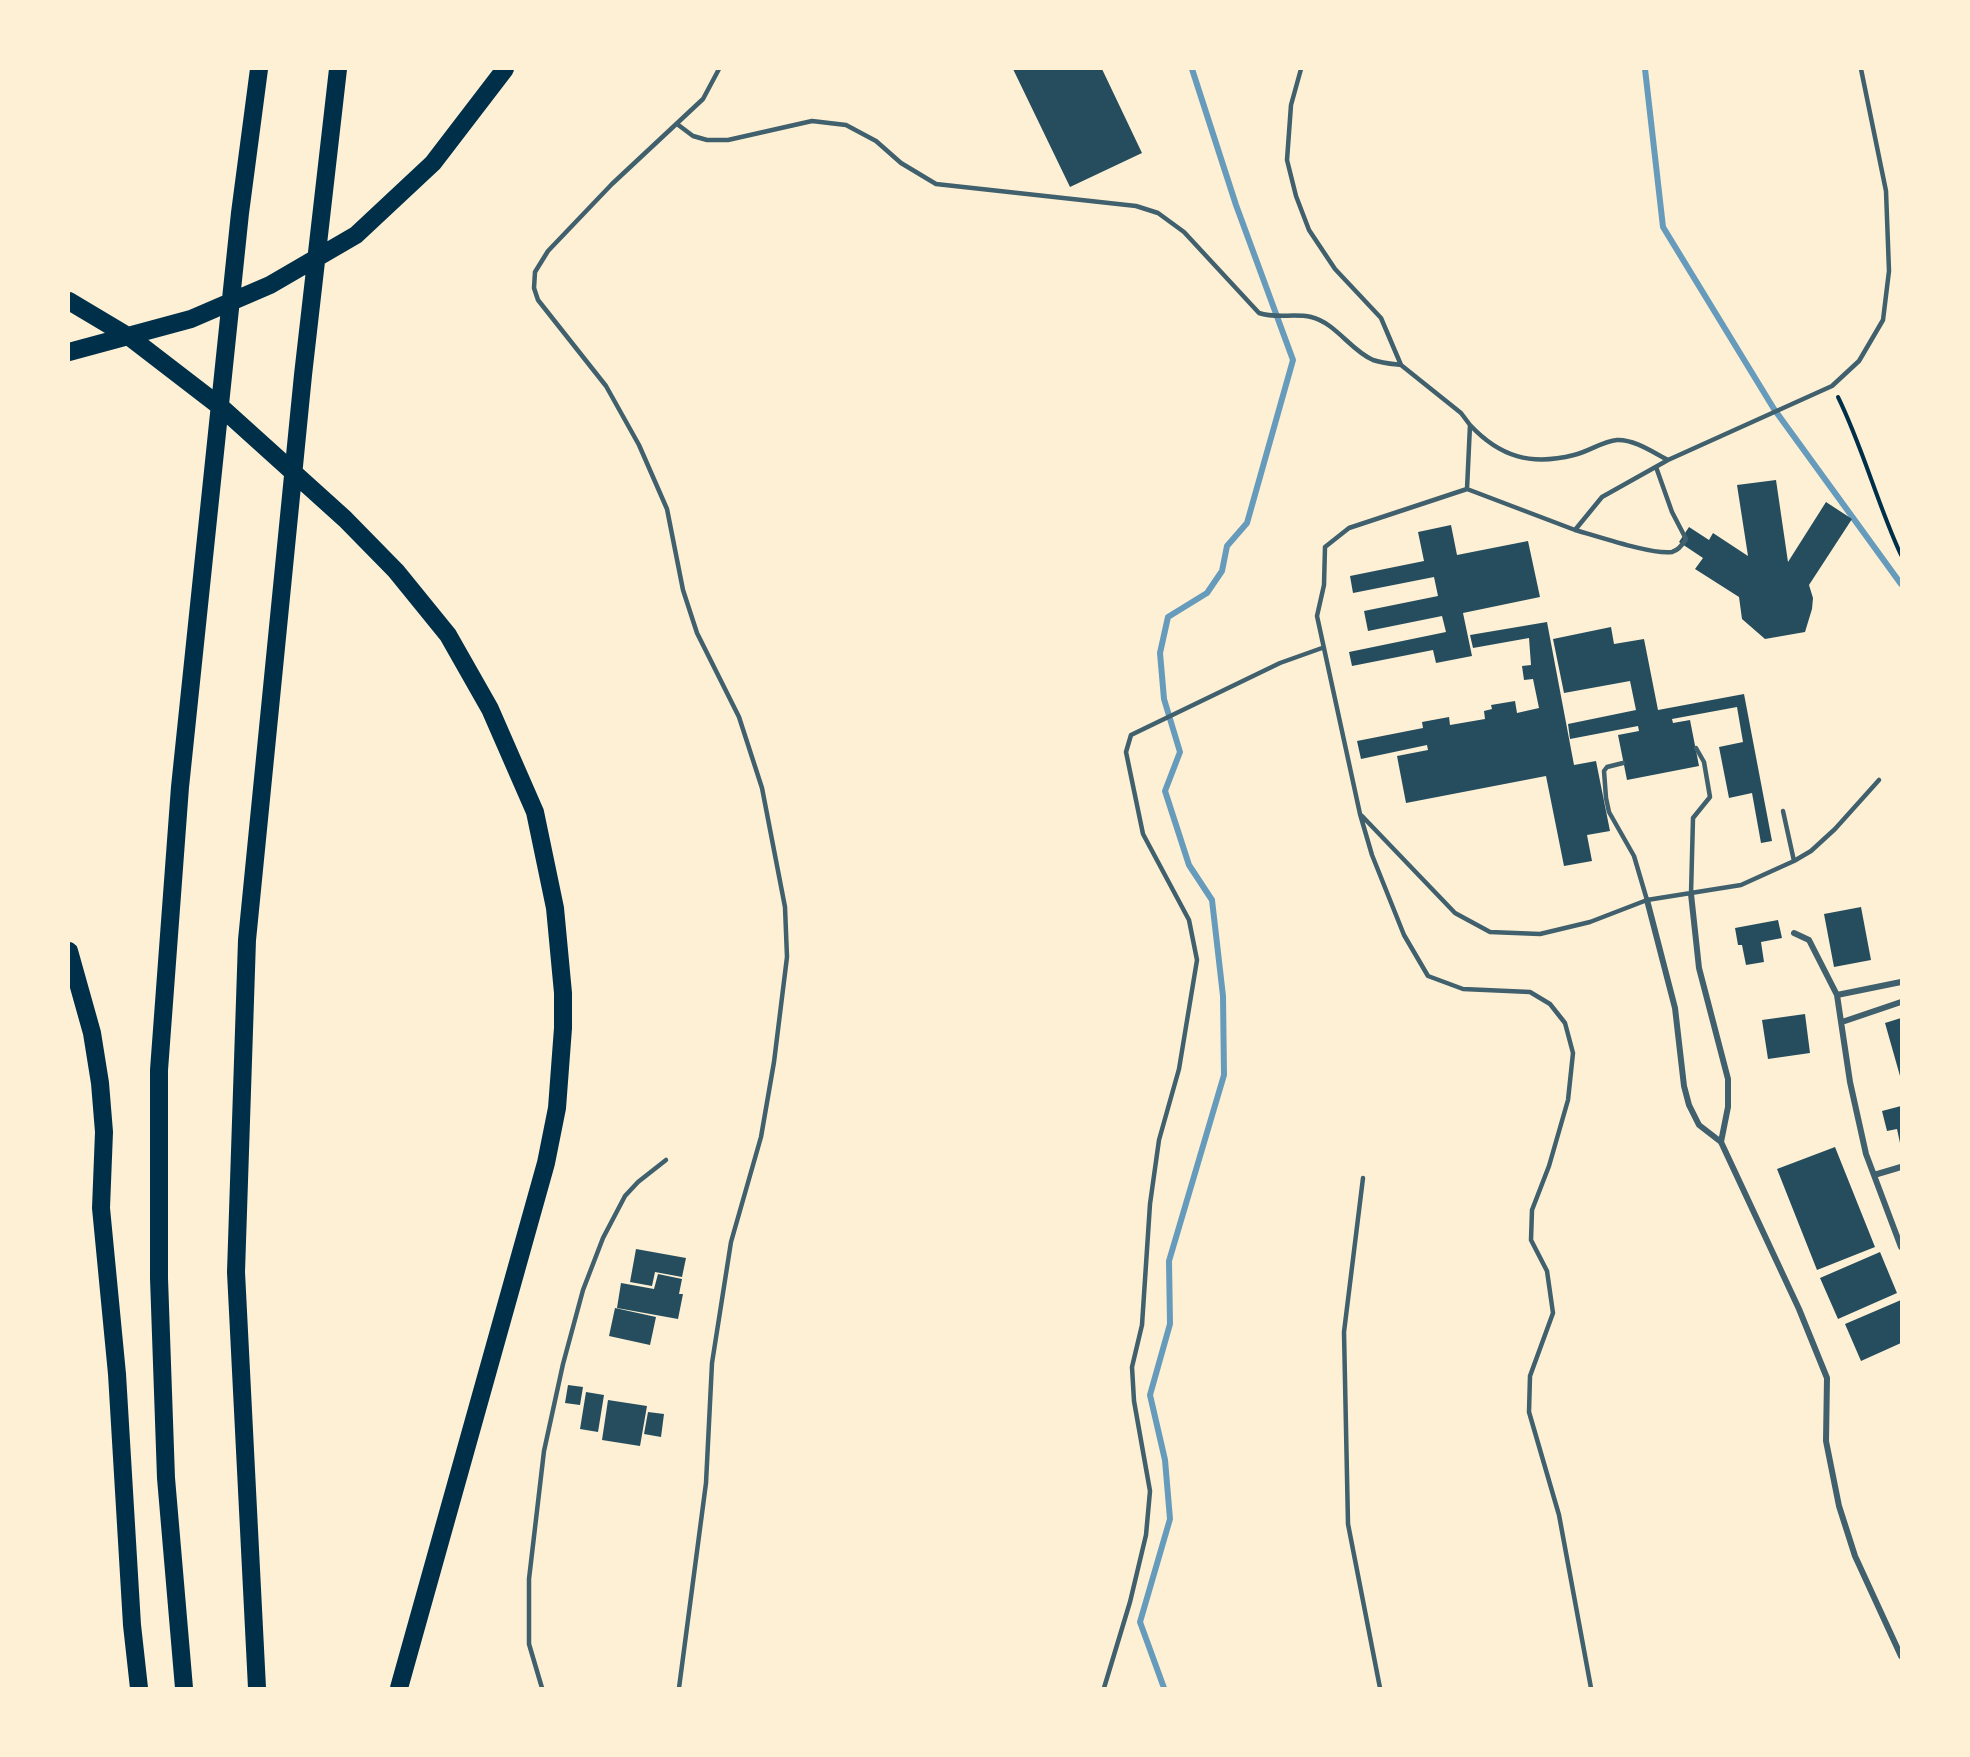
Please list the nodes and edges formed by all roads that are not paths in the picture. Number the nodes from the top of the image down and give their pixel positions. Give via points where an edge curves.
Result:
1 (259, 69) edge
2 (338, 69) edge
3 (504, 69) edge
4 (719, 69) edge
5 (1300, 69) edge
6 (1861, 69) edge
7 (677, 124) junction
8 (69, 301) edge
9 (69, 352) edge
10 (1401, 365) junction
11 (1470, 425) junction
12 (1668, 460) junction
13 (1656, 466) junction
14 (1467, 489) junction
15 (1575, 530) junction
16 (1322, 648) junction
17 (1696, 748) dead end
18 (1623, 763) dead end
19 (1879, 780) dead end
20 (1783, 811) dead end
21 (1360, 814) junction
22 (1794, 861) junction
23 (1690, 894) junction
24 (1647, 900) junction
25 (1794, 933) dead end
26 (69, 951) edge
27 (1901, 982) edge
28 (1837, 995) junction
29 (1901, 1002) edge
30 (1842, 1022) junction
31 (1721, 1142) junction
32 (666, 1160) dead end
33 (1901, 1167) edge
34 (1874, 1175) junction
35 (1363, 1178) dead end
36 (1901, 1247) edge
37 (1901, 1656) edge
38 (139, 1688) edge
39 (184, 1688) edge
40 (257, 1688) edge
41 (399, 1688) edge
42 (542, 1688) edge
43 (679, 1688) edge
44 (1104, 1688) edge
45 (1380, 1688) edge
46 (1591, 1688) edge

1 - 39 highway via 240,213 180,787 159,1070 159,1278 166,1478
2 - 40 highway via 251,894 241,1077 236,1272
3 - 9 highway via 433,163 356,235 270,285 191,318
4 - 7 lane via 703,99
5 - 10 lane via 1291,105 1287,160 1296,196 1309,230 1335,269 1380,318
6 - 12 lane via 1886,191 1889,271 1883,320 1859,361 1832,386
7 - 10 lane via 693,136 707,140 728,140 812,121 846,124 936,184 1136,206 1158,213 1184,232 1260,313 1272,317 1311,317 1374,360
7 - 43 lane via 548,251 533,280 538,300 606,386 639,445 667,510 683,590 697,633 739,717 762,788 785,907 787,957 774,1062 761,1137 732,1242 712,1363 706,1483
8 - 41 highway via 131,338 222,408 345,519 396,571 448,635 490,710 535,812 555,908 563,993 557,1108 546,1163
10 - 11 lane via 1461,413
11 - 12 lane via 1486,443 1517,458 1540,460 1573,455 1617,440
11 - 14 lane
12 - 13 lane
13 - 15 lane via 1602,497
13 - 15 lane via 1686,539 1681,547 1673,552 1644,548
14 - 15 lane
14 - 16 lane via 1349,528 1325,548 1324,585 1317,616
16 - 21 lane
16 - 44 lane via 1280,663 1131,735 1126,752 1143,834 1189,920 1197,960 1179,1069 1160,1140 1150,1204 1142,1325 1132,1367 1150,1491 1146,1535
17 - 23 lane via 1704,762 1710,797 1694,818
18 - 24 lane via 1604,771 1605,798 1634,856
19 - 22 lane via 1835,829
20 - 22 lane
21 - 24 lane via 1455,913 1490,933 1540,934 1590,922
21 - 46 lane via 1387,895 1428,976 1463,989 1530,992 1550,1004 1565,1023 1573,1053 1568,1100 1532,1210 1531,1240 1547,1271 1553,1313 1530,1376 1529,1412 1559,1515
22 - 23 lane via 1741,885
23 - 24 lane
23 - 31 street via 1699,968 1728,1079 1728,1107
24 - 31 street via 1675,1008 1689,1105 1699,1125
25 - 28 street via 1809,940
26 - 38 highway via 90,1023 100,1083 104,1132 102,1216
27 - 28 street
28 - 30 street
29 - 30 street
30 - 34 street via 1851,1082
31 - 37 street via 1827,1378 1826,1441 1839,1506 1855,1556
32 - 42 lane via 625,1196 603,1238 582,1290 563,1364 544,1450 529,1579 529,1644
33 - 34 street
34 - 36 street
35 - 45 lane via 1344,1332 1348,1524

